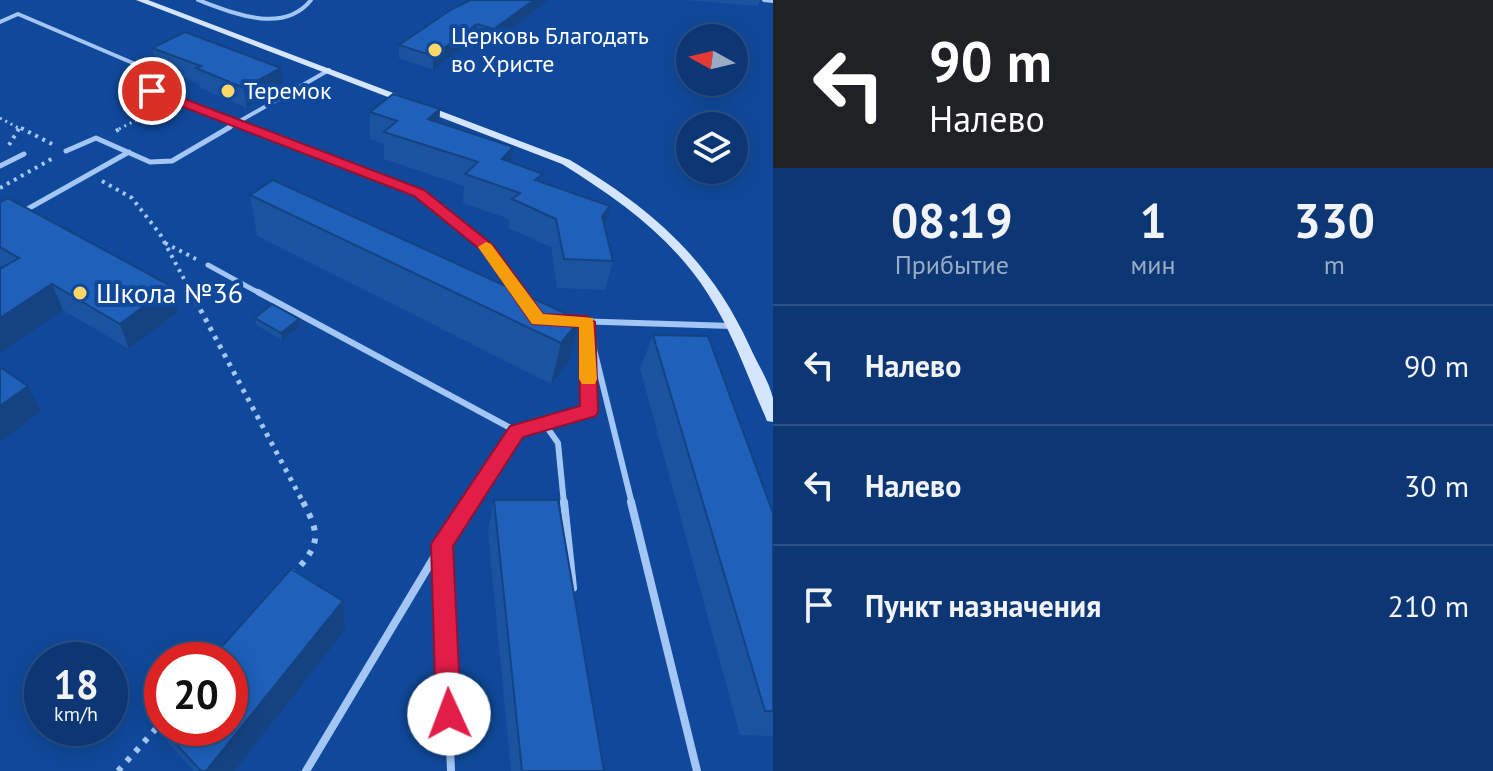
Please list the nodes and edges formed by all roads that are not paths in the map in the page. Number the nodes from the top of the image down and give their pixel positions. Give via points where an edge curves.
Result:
1 (140, 0) edge
2 (198, 0) edge
3 (311, 0) edge
4 (766, 0) edge
5 (773, 1) edge
6 (0, 22) edge
7 (329, 70) junction
8 (237, 124) junction
9 (66, 151) road end
10 (129, 152) junction
11 (24, 154) road end
12 (0, 166) edge
13 (13, 218) edge
14 (208, 265) road end
15 (530, 308) edge
16 (563, 321) edge
17 (587, 322) junction
18 (732, 326) junction
19 (773, 416) edge
20 (544, 423) junction
21 (516, 431) junction
22 (442, 544) junction
23 (573, 588) edge
24 (306, 771) edge
25 (451, 771) edge
26 (697, 771) edge

1 - 7 street
2 - 3 lane via 262,19 298,13
4 - 5 lane
6 - 8 lane via 18,14 140,66 124,79
7 - 8 lane
7 - 18 street via 566,162 618,193 695,266
8 - 10 lane via 172,161 150,162
8 - 15 lane via 419,193 487,248
9 - 10 lane via 89,138
10 - 13 lane
11 - 12 lane
14 - 21 lane
16 - 17 lane
17 - 18 lane
17 - 20 lane via 589,411
17 - 26 lane
18 - 19 street
20 - 21 lane
20 - 23 lane via 558,443
21 - 22 lane
22 - 24 lane
22 - 25 lane

